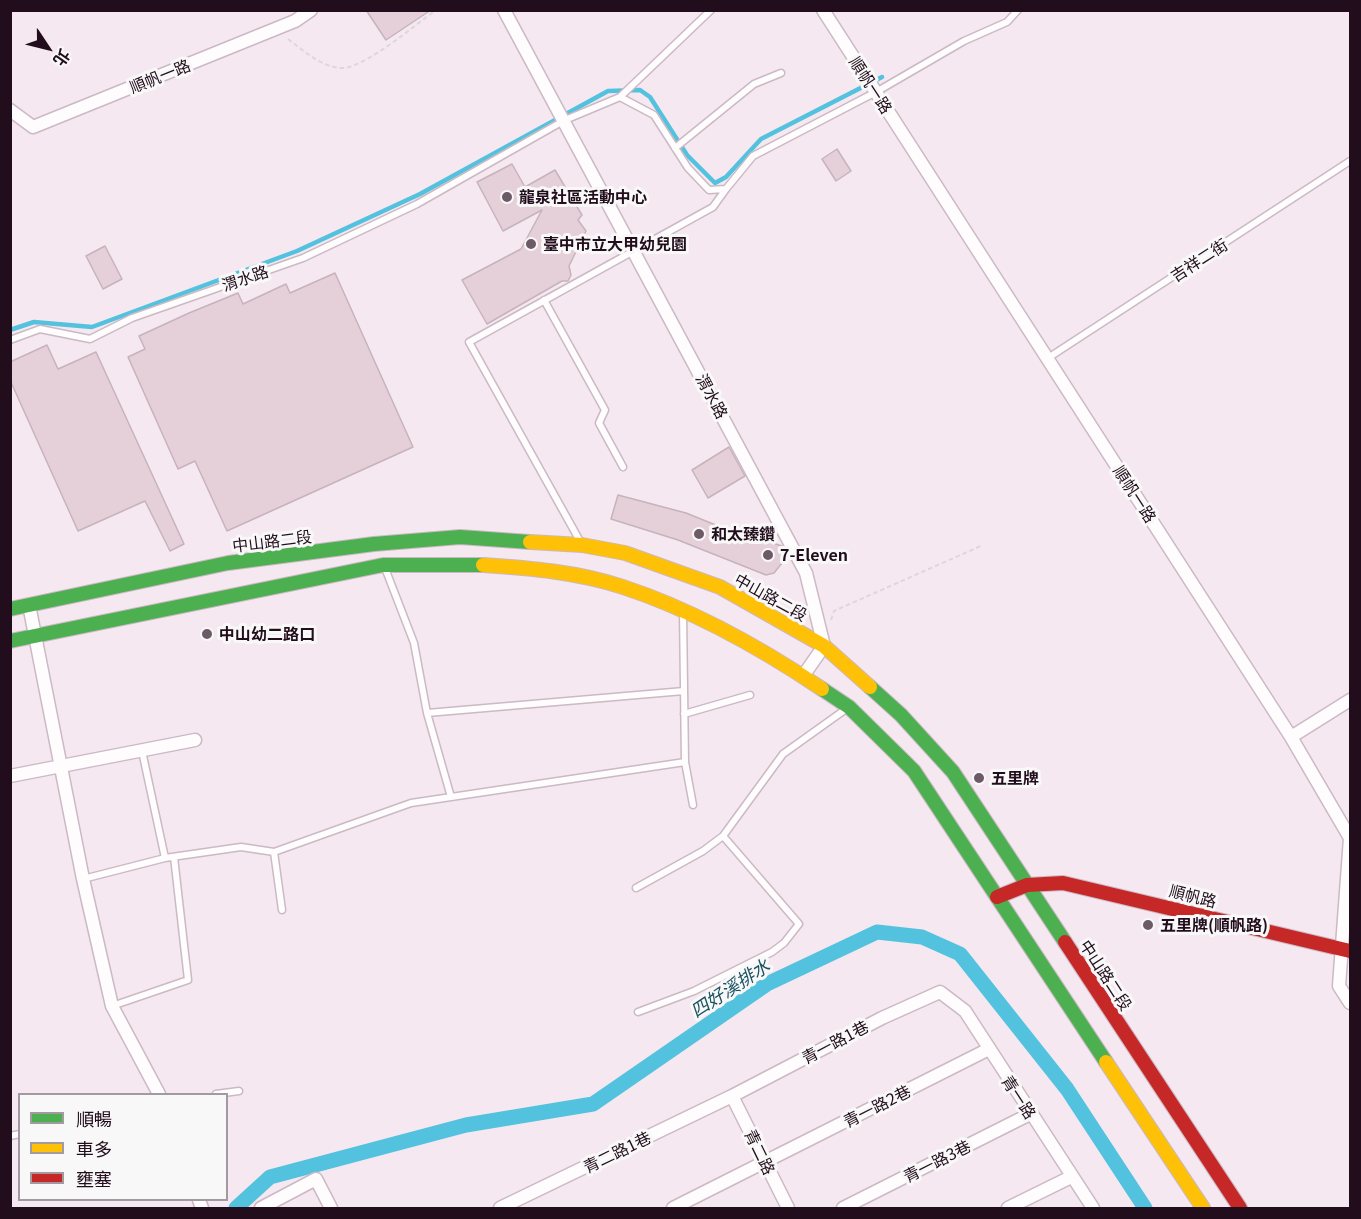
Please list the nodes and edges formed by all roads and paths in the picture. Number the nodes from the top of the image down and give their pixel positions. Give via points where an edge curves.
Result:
1 (311, 10) edge
2 (436, 10) edge
3 (504, 10) edge
4 (711, 10) edge
5 (1018, 10) edge
6 (823, 11) edge
7 (275, 29) junction
8 (781, 73) dead end
9 (876, 92) junction
10 (620, 97) junction
11 (10, 110) edge
12 (565, 120) junction
13 (675, 148) junction
14 (1350, 161) edge
15 (726, 189) junction
16 (634, 250) junction
17 (544, 300) junction
18 (10, 340) edge
19 (1048, 358) junction
20 (623, 467) dead end
21 (582, 545) junction
22 (983, 545) dead end
23 (384, 565) junction
24 (28, 605) junction
25 (10, 609) edge
26 (682, 610) junction
27 (35, 636) junction
28 (10, 641) edge
29 (824, 646) junction
30 (803, 676) junction
31 (684, 691) junction
32 (750, 695) dead end
33 (1350, 700) edge
34 (849, 706) junction
35 (427, 713) junction
36 (684, 714) junction
37 (1291, 736) junction
38 (195, 740) dead end
39 (142, 750) junction
40 (685, 762) junction
41 (60, 765) junction
42 (10, 776) edge
43 (451, 797) junction
44 (693, 805) dead end
45 (723, 836) junction
46 (274, 852) junction
47 (174, 857) junction
48 (165, 858) junction
49 (83, 879) junction
50 (1027, 885) junction
51 (636, 888) dead end
52 (997, 897) junction
53 (282, 910) dead end
54 (1346, 950) edge
55 (940, 992) joint
56 (1350, 1003) edge
57 (112, 1006) junction
58 (638, 1012) dead end
59 (989, 1049) junction
60 (239, 1091) dead end
61 (158, 1093) edge
62 (228, 1093) edge
63 (732, 1096) junction
64 (1030, 1114) junction
65 (766, 1164) junction
66 (1071, 1177) junction
67 (501, 1208) edge
68 (261, 1209) edge
69 (331, 1209) edge
70 (674, 1209) edge
71 (788, 1209) edge
72 (843, 1209) edge
73 (1008, 1209) edge
74 (1093, 1209) edge
75 (1203, 1209) edge
76 (1240, 1209) edge

1 - 7 street, 順帆一路
2 - 7 path via 363,62 342,69 318,61
3 - 12 street, 渭水路
4 - 10 lane, 渭水路
5 - 9 lane via 1007,22 964,40
6 - 9 street, 順帆一路
7 - 11 street, 順帆一路 via 33,127
8 - 13 lane via 754,84
9 - 15 lane via 753,156
9 - 19 street, 順帆一路
10 - 12 lane, 渭水路
10 - 13 lane via 654,115
12 - 16 street, 渭水路
12 - 18 lane, 渭水路 via 417,204 303,258 132,318 90,339 40,329
13 - 15 lane via 709,190
14 - 19 lane, 吉祥二街
15 - 16 lane via 713,207
16 - 17 lane
16 - 29 street, 渭水路 via 806,573
17 - 20 lane via 605,410 599,423
17 - 21 lane via 469,342
19 - 37 street, 順帆一路
21 - 24 main road, 中山路二段 via 460,537 374,544 228,563
21 - 29 main road, 中山路二段 via 626,553 720,587
22 - 29 path via 834,611
23 - 26 main road via 461,563 540,569 621,586
23 - 27 main road
23 - 35 lane via 414,643
24 - 25 main road, 中山路二段
24 - 27 street
26 - 30 main road
26 - 31 lane
27 - 28 main road
27 - 41 street
29 - 30 street
29 - 50 main road, 中山路二段 via 902,715 953,772
30 - 34 main road
31 - 35 lane
31 - 36 lane
32 - 36 lane
33 - 37 street
34 - 45 lane via 783,754
34 - 52 main road via 914,771
35 - 43 lane
36 - 40 lane
37 - 54 street, 順帆一路 via 1350,838
38 - 39 street
39 - 41 street
39 - 48 lane
40 - 43 lane
40 - 44 lane
41 - 42 street
41 - 49 street
43 - 46 lane via 411,803
45 - 51 lane
45 - 58 lane via 799,924 772,952 694,991
46 - 47 lane via 241,847
46 - 53 lane
47 - 48 lane
47 - 57 lane via 188,980
48 - 49 lane
49 - 57 street
50 - 52 main road, 順帆路
50 - 54 main road, 順帆路 via 1063,883
50 - 76 main road, 中山路二段
52 - 75 main road
54 - 56 street, 順帆一路 via 1339,986
55 - 59 street, 青一路 via 965,1011
55 - 63 street, 青一路1巷
57 - 61 street
59 - 64 street, 青一路
59 - 65 street, 青一路2巷
60 - 62 lane
63 - 65 street, 青二路
63 - 67 street, 青二路1巷
64 - 66 street, 青一路
64 - 72 street, 青一路3巷
65 - 70 street, 青一路2巷
65 - 71 street, 青二路
66 - 73 street
66 - 74 street, 青一路
68 - 69 street via 316,1179

